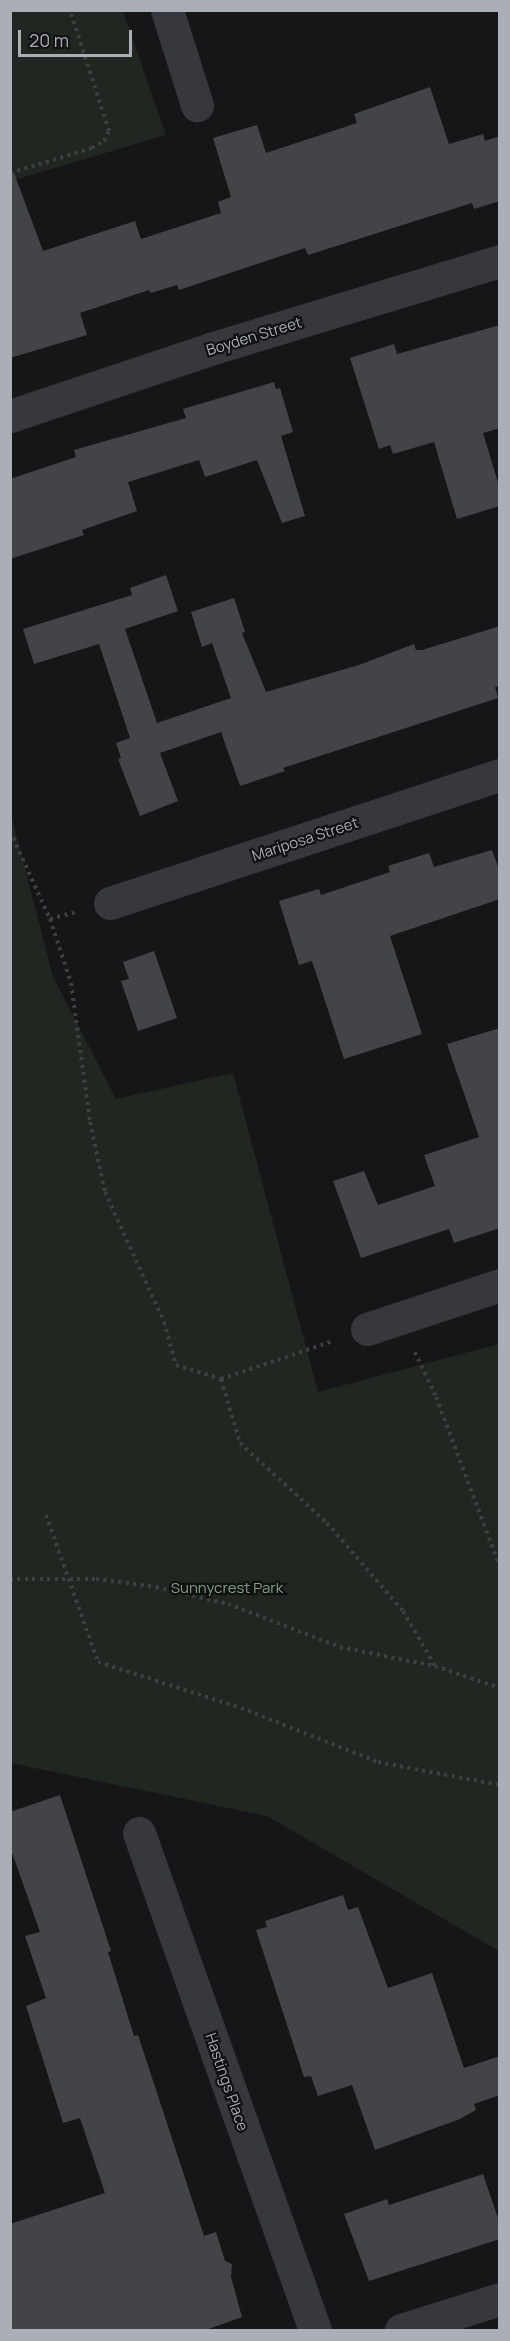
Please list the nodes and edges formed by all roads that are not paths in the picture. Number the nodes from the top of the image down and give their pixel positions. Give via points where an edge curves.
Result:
1 (167, 10) edge
2 (197, 105) dead end
3 (500, 261) edge
4 (10, 416) edge
5 (500, 775) edge
6 (110, 903) dead end
7 (500, 1285) edge
8 (367, 1329) dead end
9 (140, 1833) dead end
10 (500, 2298) edge
11 (315, 2331) edge
12 (401, 2331) edge

1 - 2 street
3 - 4 street, Boyden Street via 210,349
5 - 6 street, Mariposa Street
7 - 8 street
9 - 11 street, Hastings Place
10 - 12 street

